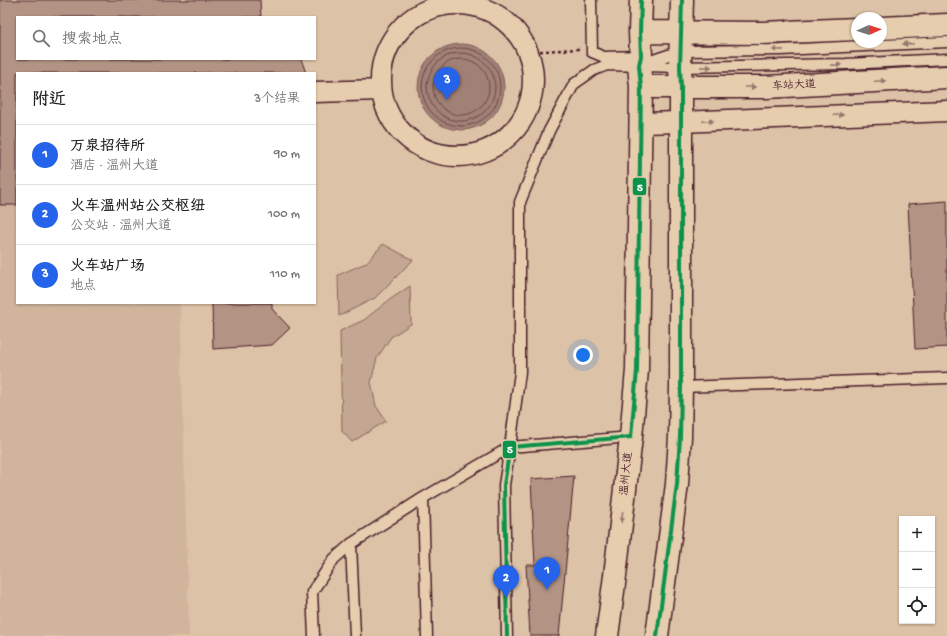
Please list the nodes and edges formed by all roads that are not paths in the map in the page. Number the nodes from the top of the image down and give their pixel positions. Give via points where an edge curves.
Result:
1 (591, 0) edge
2 (641, 0) edge
3 (682, 0) edge
4 (947, 25) edge
5 (887, 28) edge
6 (851, 29) edge
7 (640, 32) junction
8 (947, 42) edge
9 (680, 59) junction
10 (947, 59) edge
11 (640, 61) junction
12 (947, 77) edge
13 (641, 87) junction
14 (380, 90) junction
15 (316, 92) edge
16 (947, 111) edge
17 (681, 122) junction
18 (641, 123) junction
19 (947, 378) edge
20 (681, 387) junction
21 (631, 437) junction
22 (510, 447) junction
23 (423, 498) junction
24 (351, 544) junction
25 (314, 636) edge
26 (355, 636) edge
27 (427, 636) edge
28 (507, 636) edge
29 (607, 636) edge
30 (657, 636) edge

1 - 11 lane via 592,52 604,57
2 - 7 main road, 温州大道
3 - 9 main road
4 - 5 main road
6 - 9 main road, 车站大道 via 762,33
7 - 9 main road, 车站大道
7 - 11 main road, 温州大道
8 -> 9 lane via 781,50
9 -> 10 lane via 846,64
9 - 11 lane
9 - 11 lane
9 -> 12 main road, 车站大道 via 766,87
9 - 13 main road, 车站大道
9 - 17 main road
11 - 13 main road, 温州大道
11 - 22 lane via 607,65 594,70 574,84 549,131 520,202 520,372
13 - 18 main road, 温州大道
14 - 14 street via 386,50 403,25 428,8 458,3 487,9 512,26 528,52 534,82 527,112 510,136 485,152 455,158 426,151 401,134 385,109
14 - 15 street
17 -> 16 street
17 - 18 street
17 - 20 main road
18 - 21 main road, 温州大道 via 637,370
19 - 20 lane
20 - 30 main road via 677,484
21 - 22 lane
21 -> 29 main road, 温州大道
22 - 23 lane
22 - 28 lane via 504,485
23 - 24 lane
23 - 27 lane
24 - 25 lane via 334,559 312,592
24 - 26 lane

